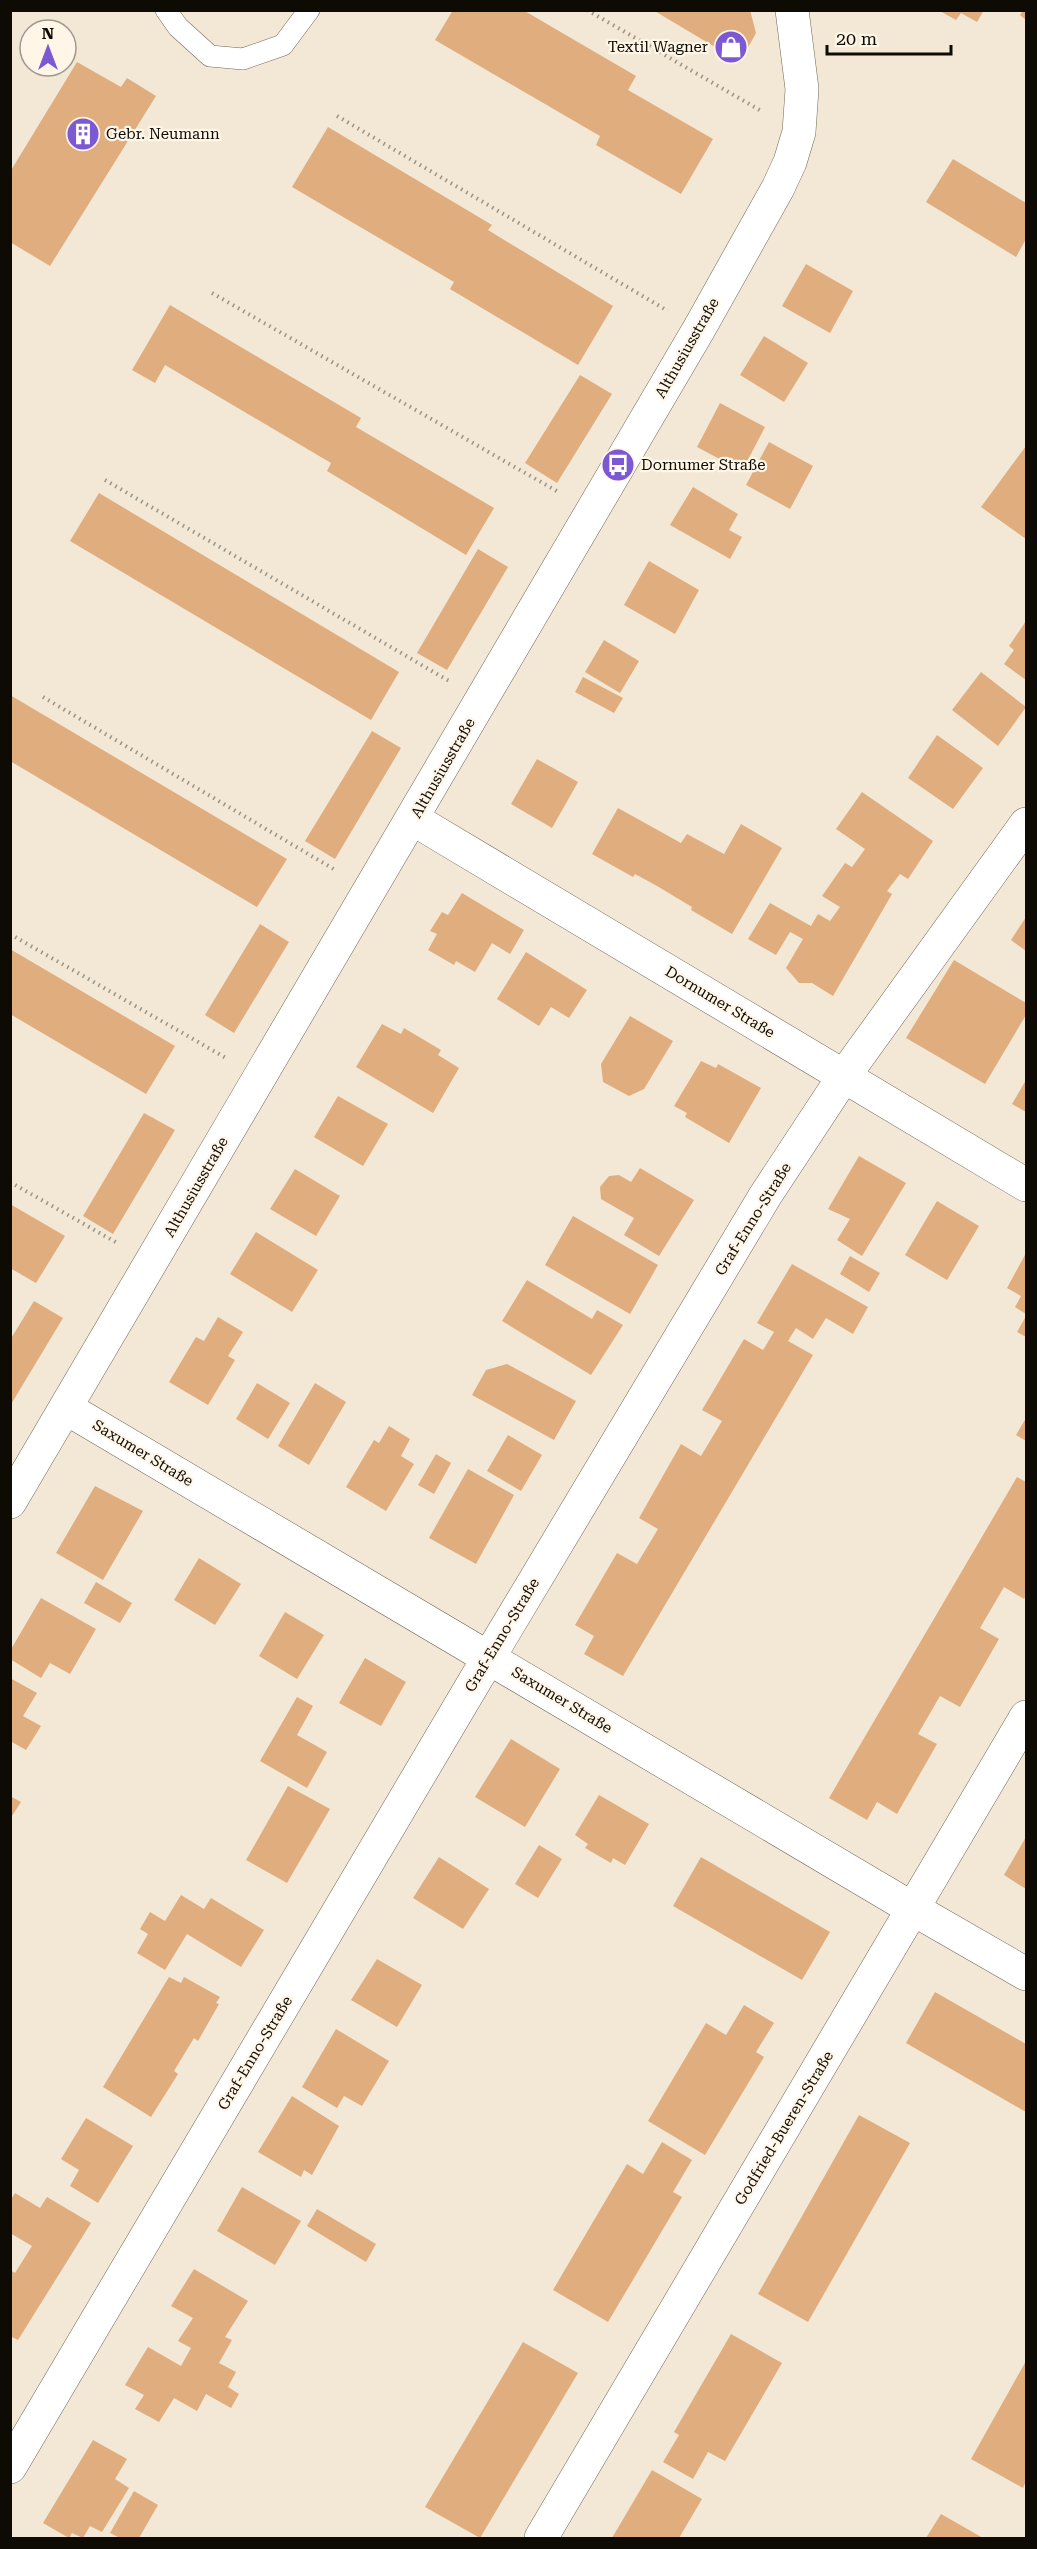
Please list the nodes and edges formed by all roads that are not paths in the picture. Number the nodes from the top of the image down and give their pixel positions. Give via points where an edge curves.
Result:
1 (166, 10) edge
2 (309, 10) edge
3 (792, 10) edge
4 (413, 819) junction
5 (1026, 824) edge
6 (844, 1076) junction
7 (1026, 1185) edge
8 (66, 1408) junction
9 (10, 1502) edge
10 (489, 1657) junction
11 (1026, 1718) edge
12 (913, 1909) junction
13 (1026, 1974) edge
14 (10, 2467) edge
15 (541, 2538) edge

1 - 2 lane via 178,27 210,56 243,59 283,45
3 - 4 street, Althusiusstraße via 802,89 799,132 778,188
4 - 6 street, Dornumer Straße
4 - 8 street, Althusiusstraße
5 - 6 street, Graf-Enno-Straße
6 - 7 street, Dornumer Straße
6 - 10 street, Graf-Enno-Straße via 765,1196
8 - 9 street, Althusiusstraße
8 - 10 street, Saxumer Straße
10 - 12 street, Saxumer Straße
10 - 14 street, Graf-Enno-Straße
11 - 12 street, Godfried-Bueren-Straße
12 - 13 street, Saxumer Straße
12 - 15 street, Godfried-Bueren-Straße

